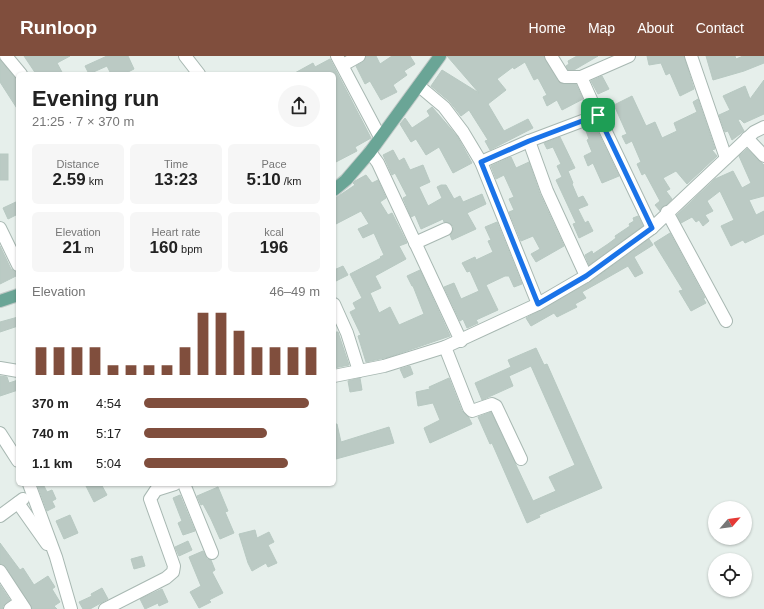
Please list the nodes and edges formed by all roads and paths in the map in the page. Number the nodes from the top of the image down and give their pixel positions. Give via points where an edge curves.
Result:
1 (6, 56) edge
2 (185, 56) edge
3 (359, 56) edge
4 (440, 56) edge
5 (551, 56) edge
6 (629, 56) edge
7 (691, 56) edge
8 (340, 60) edge
9 (19, 72) edge
10 (197, 72) edge
11 (581, 77) junction
12 (419, 86) junction
13 (598, 115) junction
14 (764, 126) edge
15 (380, 137) junction
16 (748, 138) junction
17 (529, 141) junction
18 (370, 152) junction
19 (764, 156) edge
20 (726, 158) junction
21 (481, 162) junction
22 (336, 188) edge
23 (667, 212) junction
24 (0, 228) edge
25 (652, 228) junction
26 (446, 229) dead end
27 (415, 243) junction
28 (16, 261) edge
29 (586, 276) junction
30 (16, 296) edge
31 (0, 301) edge
32 (538, 304) junction
33 (336, 308) edge
34 (726, 321) dead end
35 (461, 341) junction
36 (445, 347) junction
37 (0, 368) edge
38 (16, 371) edge
39 (360, 371) junction
40 (336, 376) edge
41 (0, 433) edge
42 (16, 458) edge
43 (521, 459) dead end
44 (169, 486) edge
45 (185, 486) edge
46 (31, 488) edge
47 (18, 503) junction
48 (0, 516) edge
49 (212, 553) dead end
50 (56, 558) junction
51 (0, 571) edge
52 (23, 605) edge
53 (10, 609) edge
54 (70, 609) edge
55 (105, 609) edge

1 - 9 street
2 - 10 street
3 - 8 street
4 - 12 main road
5 - 11 street via 564,77
6 - 11 street
7 - 20 street
8 - 15 street
11 - 13 street
12 - 15 main road
12 - 21 street via 444,107
13 - 17 street
13 - 25 street
14 - 16 street
15 - 18 main road
16 - 19 street
16 - 20 street
17 - 21 street
17 - 29 street via 547,191
18 - 22 main road
18 - 27 street via 378,163
20 - 23 street
21 - 32 street
23 - 25 street
23 - 34 street
24 - 28 street
25 - 29 street
26 - 27 street
27 - 35 street
29 - 32 street
30 - 31 main road
32 - 35 street
33 - 39 street
35 - 36 street
36 - 39 street
36 - 43 street via 469,408 472,411 492,404 496,406
37 - 38 street
39 - 40 street
41 - 42 street
44 - 55 street via 156,490 150,499 174,566 172,572 166,578
45 - 49 street
46 - 47 street
46 - 50 street
47 - 48 street
47 - 50 street
50 - 54 street
51 - 52 street
52 - 53 street

